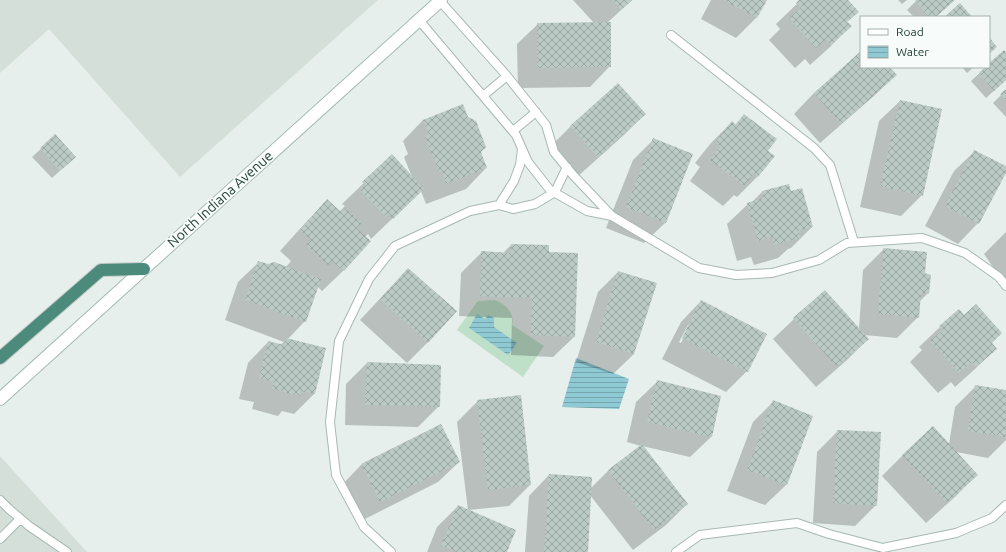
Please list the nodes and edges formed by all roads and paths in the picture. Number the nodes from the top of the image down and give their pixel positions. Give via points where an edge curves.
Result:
1 (441, 0) edge
2 (419, 20) junction
3 (671, 35) dead end
4 (507, 76) junction
5 (483, 96) junction
6 (536, 112) junction
7 (513, 131) junction
8 (522, 148) junction
9 (567, 167) junction
10 (554, 192) junction
11 (499, 205) junction
12 (612, 216) junction
13 (854, 242) junction
14 (144, 269) junction
15 (1006, 286) edge
16 (0, 358) edge
17 (0, 399) edge
18 (0, 500) edge
19 (1006, 505) edge
20 (20, 519) junction
21 (0, 539) edge
22 (67, 552) edge
23 (390, 552) edge
24 (676, 552) edge

1 - 2 main road, North Indiana Avenue
1 - 4 lane
2 - 5 lane
2 - 14 main road, North Indiana Avenue
3 - 13 lane via 814,148 830,165
4 - 5 lane
4 - 6 lane
5 - 7 lane
6 - 7 lane
6 - 9 lane via 546,125 554,152
7 - 8 lane
8 - 10 lane via 528,162
8 - 11 lane via 520,165 514,181
9 - 10 lane
9 - 12 lane
10 - 11 lane via 535,204 513,209
10 - 12 lane via 587,211
11 - 23 lane via 470,210 395,246 369,279 339,341 330,422 336,475 364,527
12 - 13 lane via 700,268 736,275 772,273 819,260 847,242
13 - 15 lane via 922,238 965,253 999,277
14 - 16 highway via 101,270
14 - 17 main road, North Indiana Avenue
18 - 20 lane
19 - 24 lane via 992,518 956,533 883,548 797,523 700,535
20 - 21 lane
20 - 22 lane

